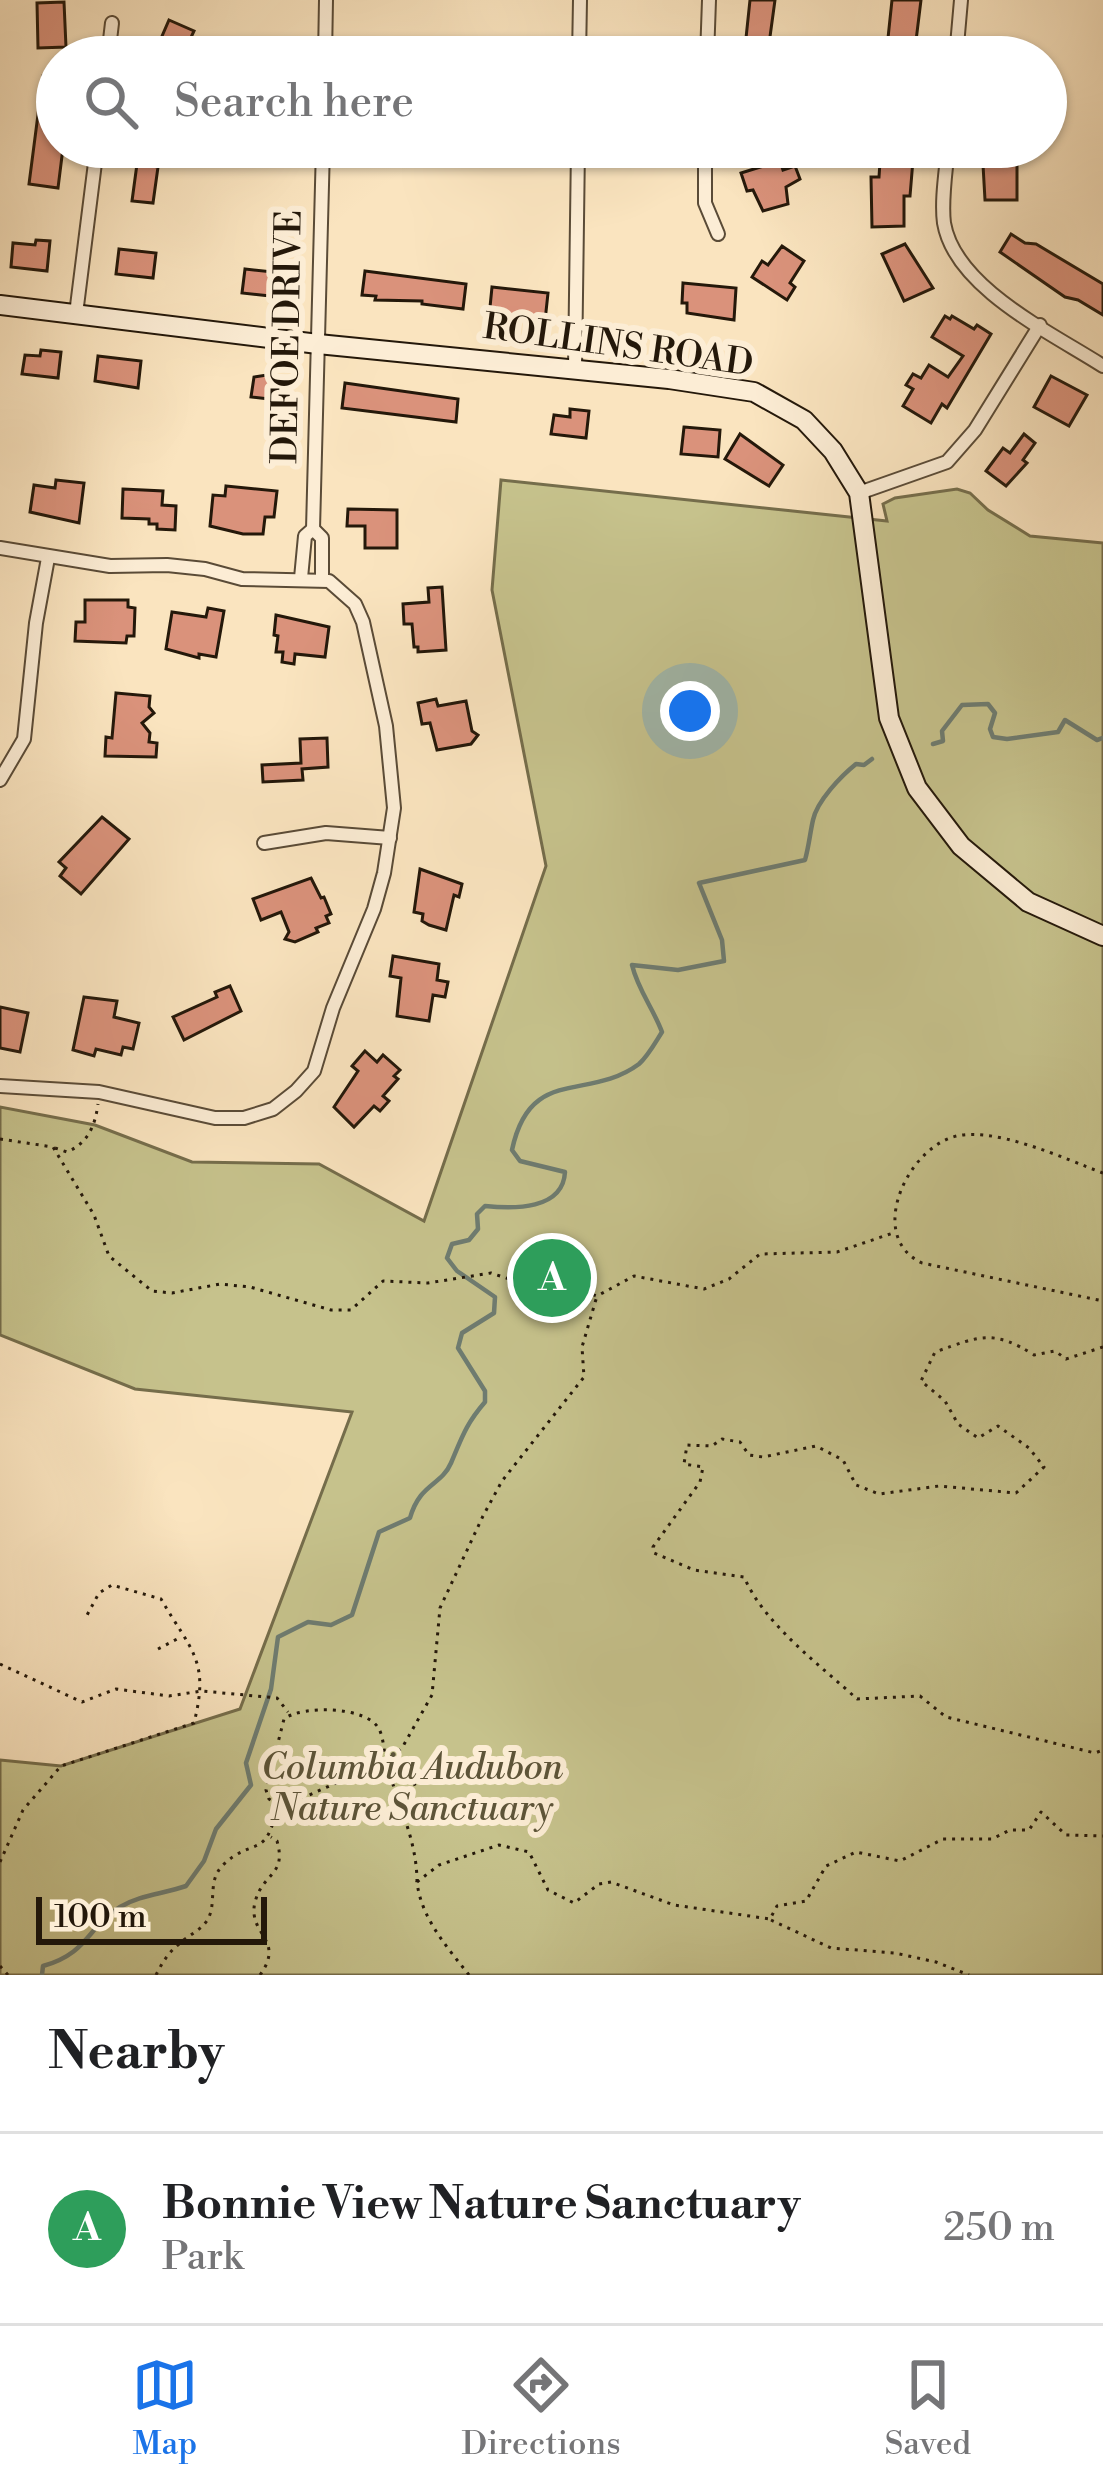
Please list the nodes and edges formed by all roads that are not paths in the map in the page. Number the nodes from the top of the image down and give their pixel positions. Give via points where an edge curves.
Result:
1 (326, 0) edge
2 (580, 0) edge
3 (710, 0) edge
4 (961, 0) edge
5 (112, 23) dead end
6 (110, 36) edge
7 (325, 36) edge
8 (579, 36) edge
9 (708, 36) edge
10 (958, 36) edge
11 (94, 168) edge
12 (322, 168) edge
13 (578, 168) edge
14 (706, 168) edge
15 (948, 168) edge
16 (718, 234) dead end
17 (0, 305) edge
18 (76, 314) junction
19 (1040, 325) junction
20 (318, 344) junction
21 (1103, 366) edge
22 (575, 369) junction
23 (859, 494) junction
24 (313, 529) junction
25 (0, 548) edge
26 (48, 558) junction
27 (302, 578) junction
28 (322, 580) junction
29 (0, 780) edge
30 (391, 838) junction
31 (264, 843) dead end
32 (1103, 936) edge
33 (0, 1086) edge

1 - 7 street
2 - 8 street
3 - 9 street
4 - 10 street
5 - 6 street
11 - 18 street
12 - 20 street, DEFOE DRIVE
13 - 22 street
14 - 16 street via 705,203
15 - 19 street via 944,224 959,262
17 - 18 street, ROLLINS ROAD
18 - 20 street, ROLLINS ROAD
19 - 21 street
19 - 23 street via 946,462
20 - 22 street, ROLLINS ROAD
20 - 24 street, DEFOE DRIVE
22 - 23 street, ROLLINS ROAD via 754,392 803,420
23 - 32 street, ROLLINS ROAD via 889,718 916,788 961,846 1028,902
24 - 27 street, DEFOE DRIVE via 305,536
24 - 28 street, DEFOE DRIVE via 322,538
25 - 26 street
26 - 27 street
26 - 29 street via 25,739
27 - 28 street
28 - 30 street via 345,592 363,622 392,766
30 - 31 street via 326,833
30 - 33 street via 374,909 314,1070 273,1109 215,1118 99,1092

